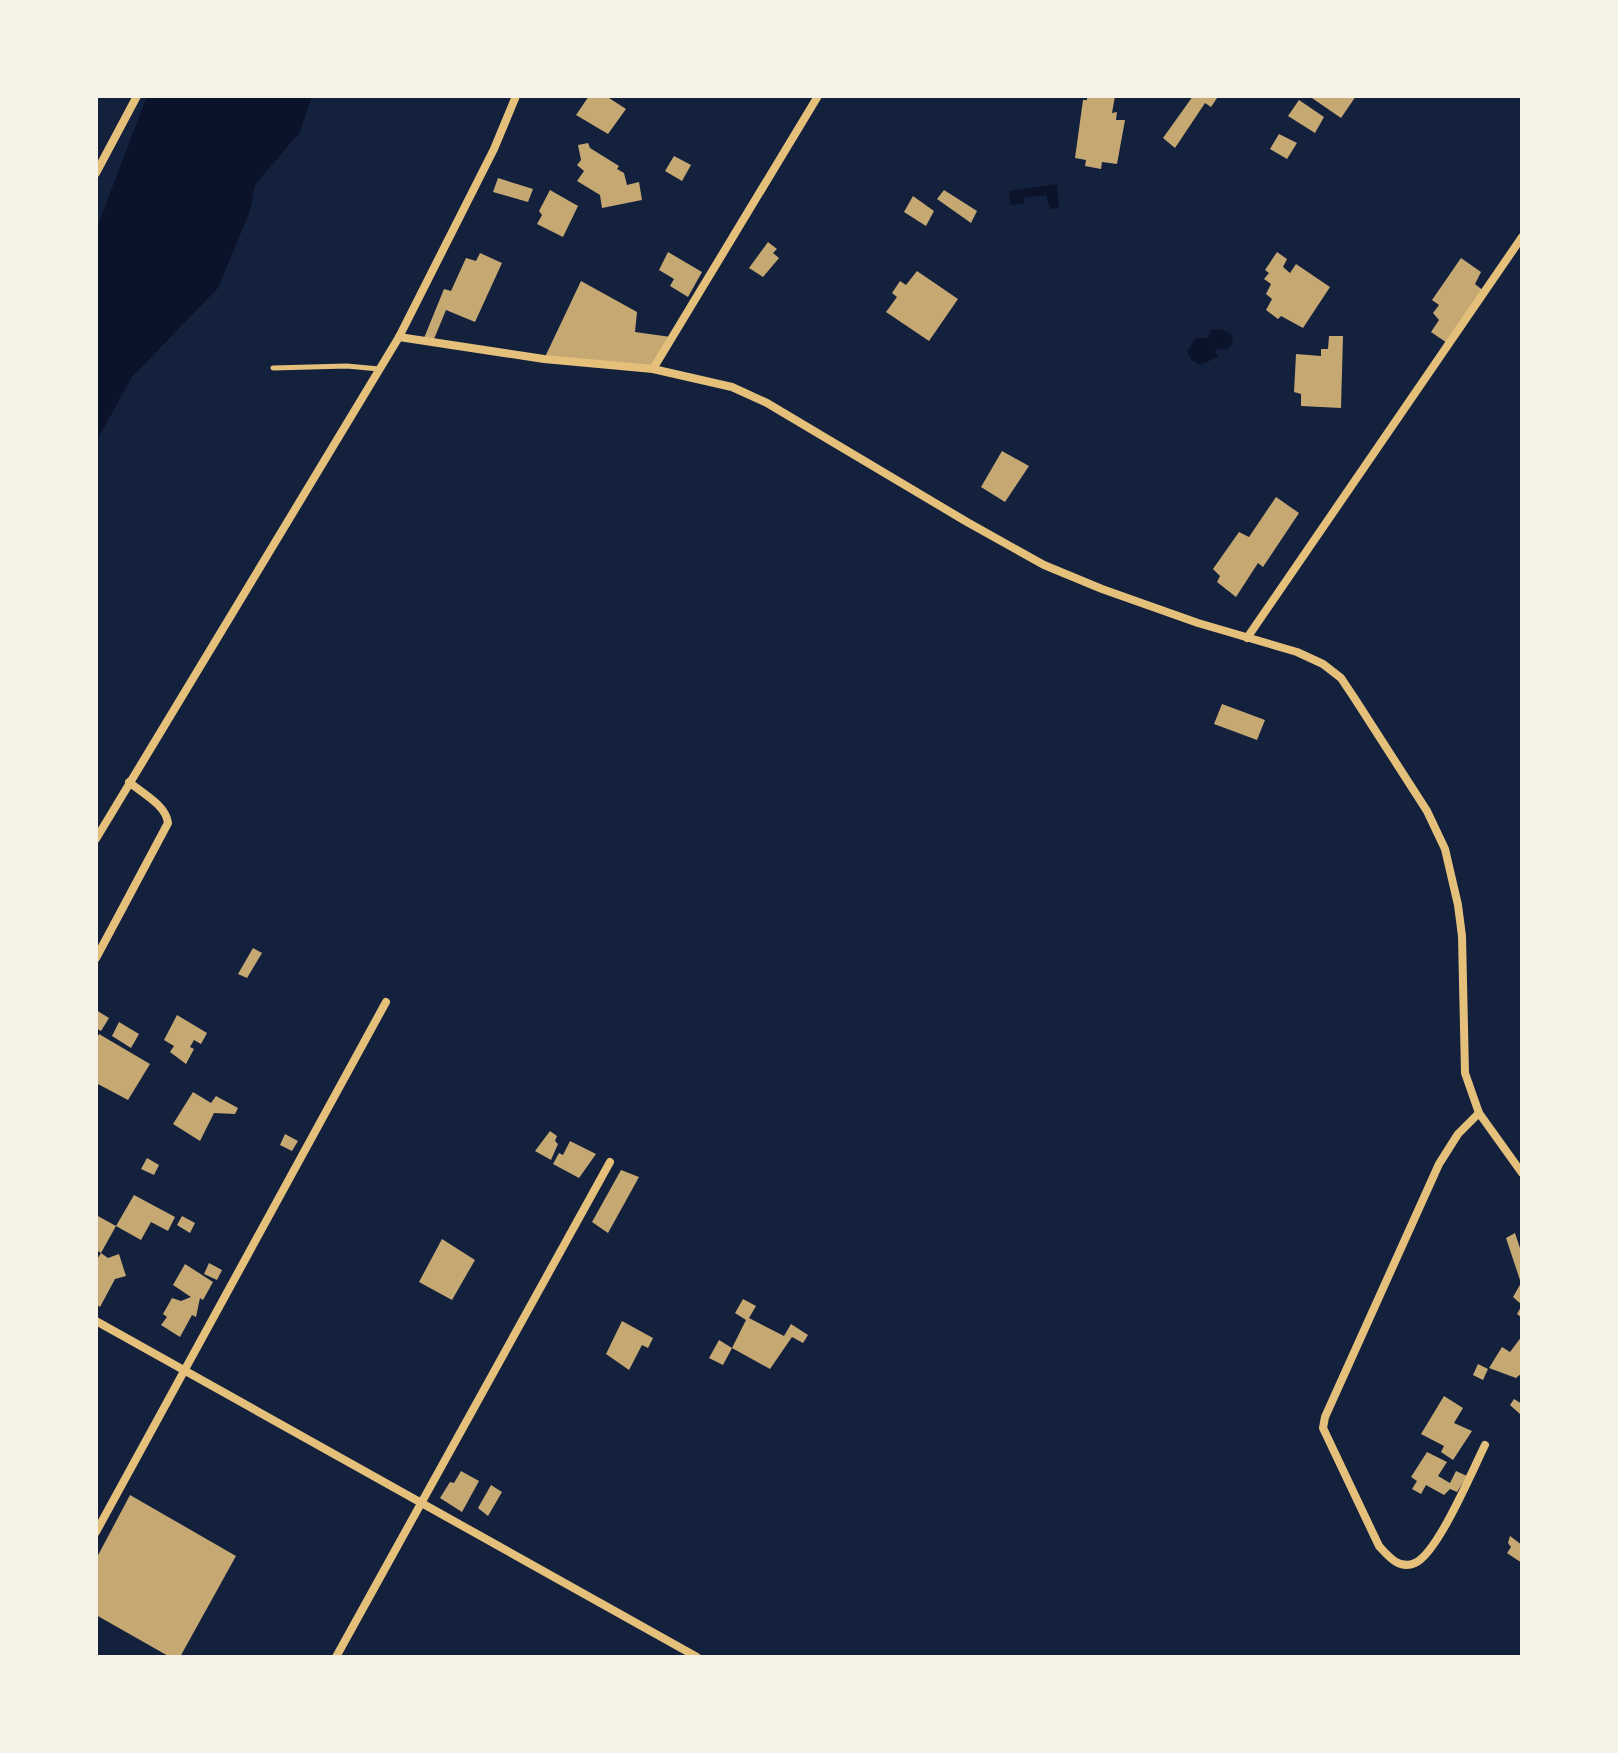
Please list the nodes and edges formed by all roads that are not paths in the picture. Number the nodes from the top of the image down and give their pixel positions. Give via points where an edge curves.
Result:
1 (137, 96) edge
2 (516, 96) edge
3 (818, 96) edge
4 (96, 173) edge
5 (1522, 237) edge
6 (399, 337) junction
7 (273, 368) dead end
8 (380, 369) junction
9 (653, 369) junction
10 (1247, 638) junction
11 (129, 782) junction
12 (96, 839) edge
13 (96, 958) edge
14 (386, 1002) dead end
15 (1479, 1113) junction
16 (610, 1162) dead end
17 (1522, 1173) edge
18 (96, 1321) edge
19 (184, 1370) junction
20 (1485, 1445) dead end
21 (421, 1502) junction
22 (96, 1532) edge
23 (336, 1657) edge
24 (697, 1657) edge

1 - 4 street
2 - 6 street
3 - 9 street
5 - 10 street
6 - 8 street
6 - 9 street
7 - 8 lane
8 - 11 street
9 - 10 street via 732,387 767,403 1044,565
10 - 15 street via 1297,652 1341,678 1427,811 1445,849 1458,905 1465,1073
11 - 12 street
11 - 13 street via 162,809 168,823
14 - 19 street
15 - 17 street
15 - 20 street via 1439,1164 1323,1428 1379,1546 1404,1565 1424,1557
16 - 21 street
18 - 19 street
19 - 21 street
19 - 22 street
21 - 23 street
21 - 24 street

